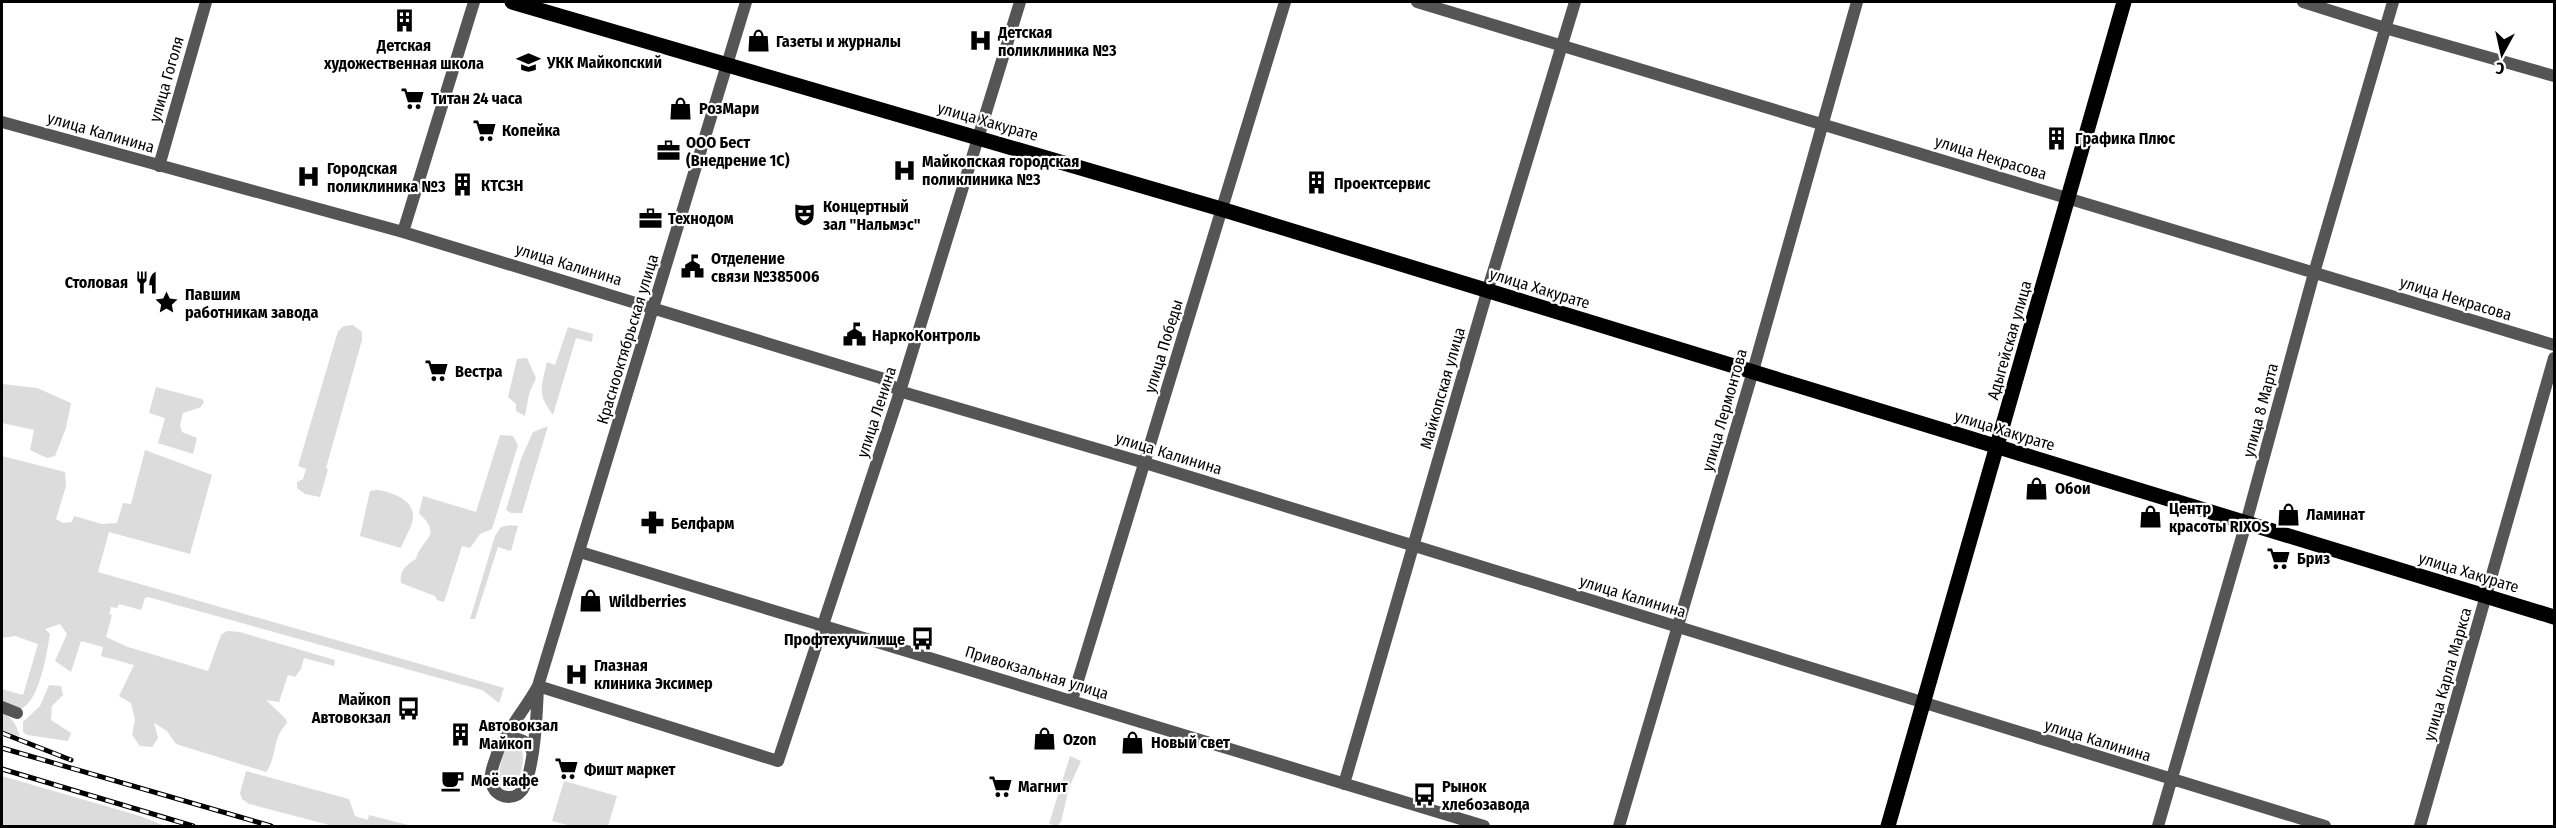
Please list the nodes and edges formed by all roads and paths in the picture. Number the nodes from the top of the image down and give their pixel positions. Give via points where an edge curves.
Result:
1 (206, 2) edge
2 (474, 2) edge
3 (512, 2) edge
4 (746, 2) edge
5 (1020, 2) edge
6 (1285, 2) edge
7 (1417, 2) edge
8 (1575, 2) edge
9 (1857, 2) edge
10 (2124, 2) edge
11 (2303, 2) edge
12 (2393, 2) edge
13 (2385, 28) junction
14 (1562, 45) junction
15 (727, 63) junction
16 (2554, 76) edge
17 (2, 122) edge
18 (1822, 124) junction
19 (977, 136) junction
20 (159, 166) junction
21 (2069, 198) junction
22 (1221, 209) junction
23 (403, 232) junction
24 (2314, 273) junction
25 (1487, 292) junction
26 (654, 308) junction
27 (2554, 345) edge
28 (2554, 358) edge
29 (1753, 371) junction
30 (899, 391) junction
31 (1997, 447) junction
32 (1145, 463) junction
33 (2246, 523) junction
34 (1413, 546) junction
35 (580, 552) junction
36 (2486, 596) junction
37 (2554, 617) edge
38 (824, 625) junction
39 (1677, 627) junction
40 (538, 686) junction
41 (1072, 700) junction
42 (1924, 703) junction
43 (2, 707) edge
44 (17, 713) dead end
45 (502, 744) junction
46 (532, 751) junction
47 (2171, 780) junction
48 (1344, 784) junction
49 (1484, 826) edge
50 (1620, 826) edge
51 (1888, 826) edge
52 (2158, 826) edge
53 (2325, 826) edge
54 (2420, 826) edge

1 - 20 street, улица Гоголя
2 - 23 street
3 - 15 main road, улица Хакурате
4 - 15 street, Краснооктябрьская улица
5 - 19 street, улица Ленина
6 - 22 street, улица Победы
7 - 14 street, улица Некрасова
8 - 14 street, Майкопская улица
9 - 18 street, улица Лермонтова
10 - 21 main road, Адыгейская улица
11 - 13 street
12 - 13 street, улица 8 Марта
13 - 16 street
13 - 24 street, улица 8 Марта
14 - 18 street, улица Некрасова
14 - 25 street, Майкопская улица
15 - 19 main road, улица Хакурате
15 - 26 street, Краснооктябрьская улица
17 - 20 street, улица Калинина
18 - 21 street, улица Некрасова
18 - 29 street, улица Лермонтова
19 - 22 main road, улица Хакурате
19 - 30 street, улица Ленина
20 - 23 street, улица Калинина
21 - 24 street, улица Некрасова
21 - 31 main road, Адыгейская улица
22 - 25 main road, улица Хакурате
22 - 32 street, улица Победы
23 - 26 street, улица Калинина
24 - 27 street, улица Некрасова
24 - 33 street, улица 8 Марта
25 - 29 main road, улица Хакурате
25 - 34 street, Майкопская улица
26 - 30 street, улица Калинина via 881,378
26 - 35 street, Краснооктябрьская улица
28 - 36 street, улица Карла Маркса
29 - 31 main road, улица Хакурате
29 - 39 street, улица Лермонтова
30 - 32 street, улица Калинина
30 - 38 street, улица Ленина
31 - 33 main road, улица Хакурате
31 - 42 main road, Адыгейская улица
32 - 34 street, улица Калинина
32 - 41 street, улица Победы
33 - 36 main road, улица Хакурате
33 - 47 street, улица 8 Марта
34 - 39 street, улица Калинина
34 - 48 street, Майкопская улица
35 - 38 street, Привокзальная улица
35 - 40 street, Краснооктябрьская улица
36 - 37 main road, улица Хакурате
36 - 54 street, улица Карла Маркса
38 - 40 street, улица Ленина via 778,761
38 - 41 street, Привокзальная улица
39 - 42 street, улица Калинина
39 - 50 street, улица Лермонтова
40 - 45 street
40 - 46 street
41 - 48 street, Привокзальная улица
42 - 47 street, улица Калинина
42 - 51 main road, Адыгейская улица
43 - 44 street
45 - 46 street via 520,739
45 - 46 street via 490,779 494,790 504,797 516,796 524,788
47 - 52 street, улица 8 Марта
47 - 53 street, улица Калинина
48 - 49 street, Привокзальная улица

